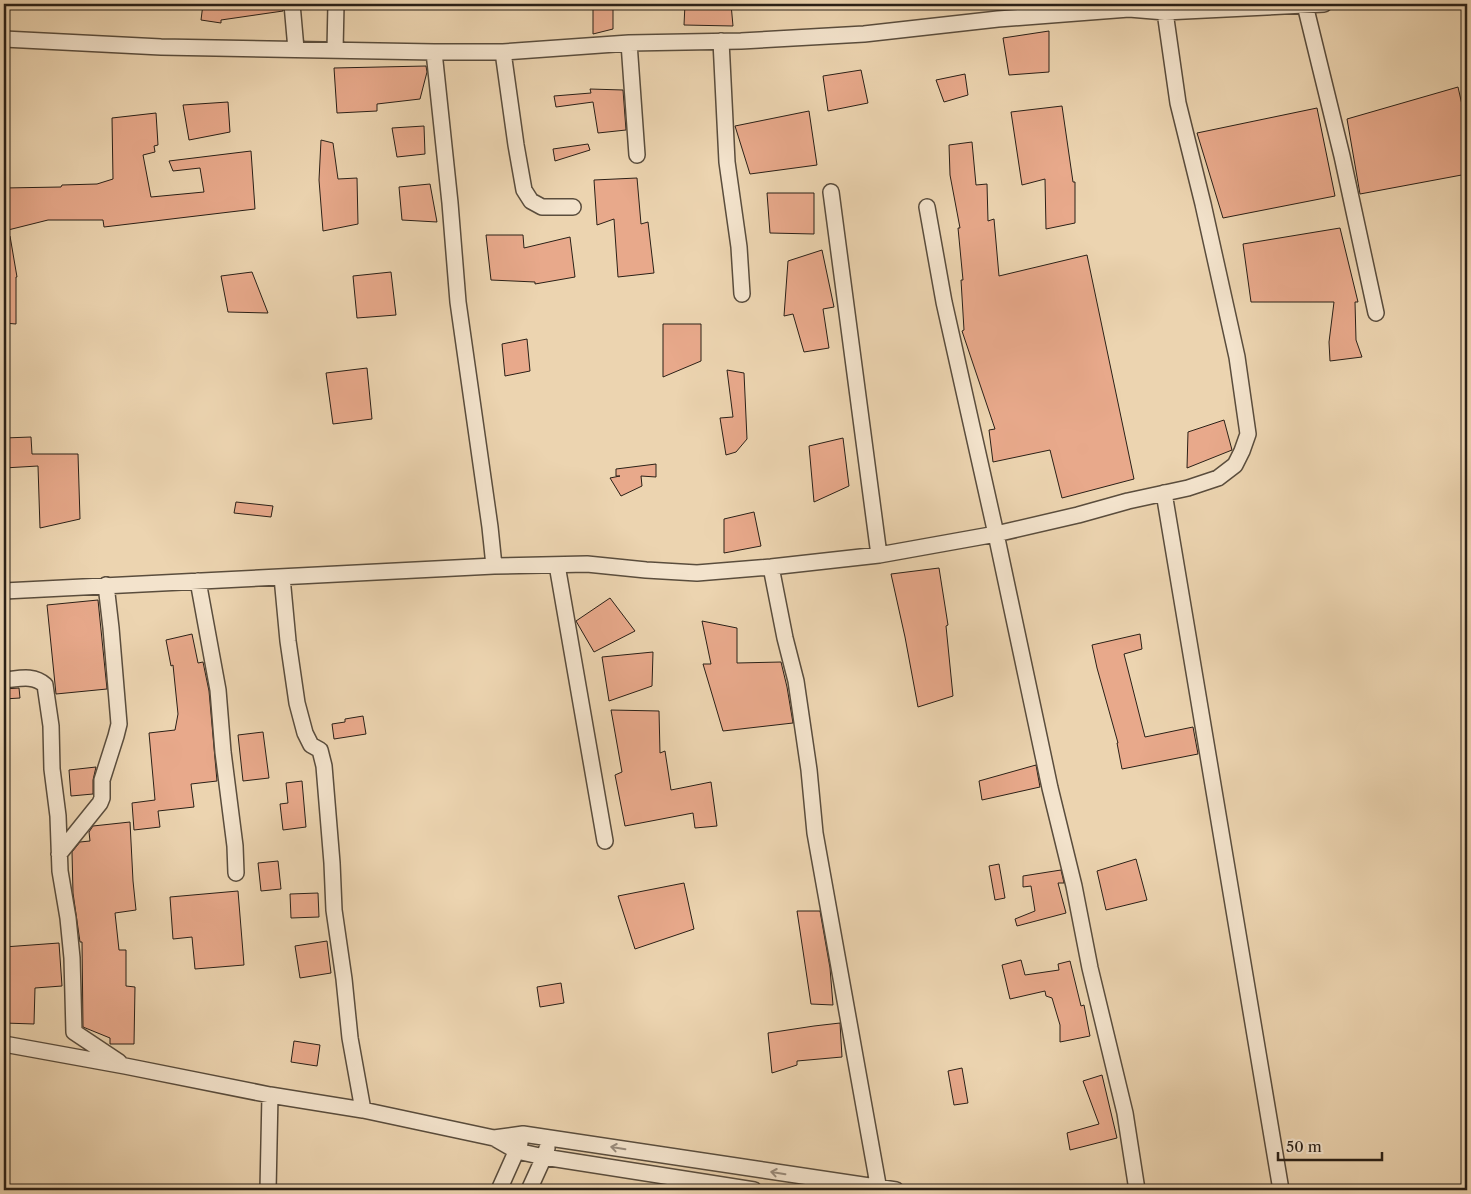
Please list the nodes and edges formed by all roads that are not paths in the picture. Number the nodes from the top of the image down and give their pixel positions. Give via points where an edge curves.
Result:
1 (292, 4) edge
2 (336, 4) edge
3 (1324, 4) edge
4 (1305, 5) junction
5 (1129, 6) edge
6 (1165, 12) junction
7 (4, 40) edge
8 (721, 41) junction
9 (629, 44) junction
10 (296, 49) junction
11 (335, 50) junction
12 (434, 52) junction
13 (503, 52) junction
14 (637, 155) dead end
15 (831, 192) dead end
16 (573, 207) dead end
17 (927, 207) dead end
18 (742, 294) dead end
19 (1376, 313) dead end
20 (1164, 493) junction
21 (996, 534) junction
22 (879, 555) junction
23 (557, 565) junction
24 (494, 566) junction
25 (770, 567) junction
26 (282, 578) junction
27 (198, 581) junction
28 (106, 586) junction
29 (4, 591) edge
30 (4, 680) edge
31 (606, 841) dead end
32 (59, 854) junction
33 (236, 873) dead end
34 (4, 1044) edge
35 (125, 1066) junction
36 (270, 1094) junction
37 (363, 1110) junction
38 (523, 1134) junction
39 (494, 1138) junction
40 (550, 1138) junction
41 (517, 1151) junction
42 (544, 1158) junction
43 (879, 1189) edge
44 (268, 1190) edge
45 (499, 1190) edge
46 (529, 1190) edge
47 (754, 1190) edge
48 (896, 1190) edge
49 (1137, 1190) edge
50 (1281, 1190) edge

1 - 10 street
2 - 11 street
3 - 4 street
4 - 6 street
4 - 19 street
5 - 6 street
5 - 8 street via 864,34
6 - 20 street via 1178,104 1237,357 1248,434 1235,464 1218,478
7 - 10 street
8 - 9 street
8 - 18 street via 726,162 739,247
9 - 13 street
9 - 14 street
10 - 11 street
11 - 12 street
12 - 13 street
12 - 24 street via 458,302
13 - 16 street via 524,190 532,201 542,207
15 - 22 street
17 - 21 street via 944,302
20 - 21 street
20 - 50 street
21 - 22 street
21 - 49 street via 1090,968 1125,1113
22 - 25 street
23 - 24 street
23 - 25 street via 587,564 697,573
23 - 31 street
24 - 26 street
25 - 43 street via 796,681 815,833
26 - 27 street
26 - 37 street via 297,703 305,733 311,744 320,750 324,766 334,910 350,1038
27 - 28 street
27 - 33 street via 218,690
28 - 29 street
28 - 32 street via 119,724 102,780 100,803
30 - 32 street via 30,678 45,685 51,726
32 - 35 street via 72,958 74,1032
34 - 35 street
35 - 36 street
36 - 37 street
36 - 44 street
37 - 39 street
38 - 39 street
38 - 40 street
38 - 41 street
39 - 41 street
40 - 42 street
43 -> 40 street
41 - 42 street
41 - 45 street
42 - 46 street
42 - 47 street
43 - 48 street

